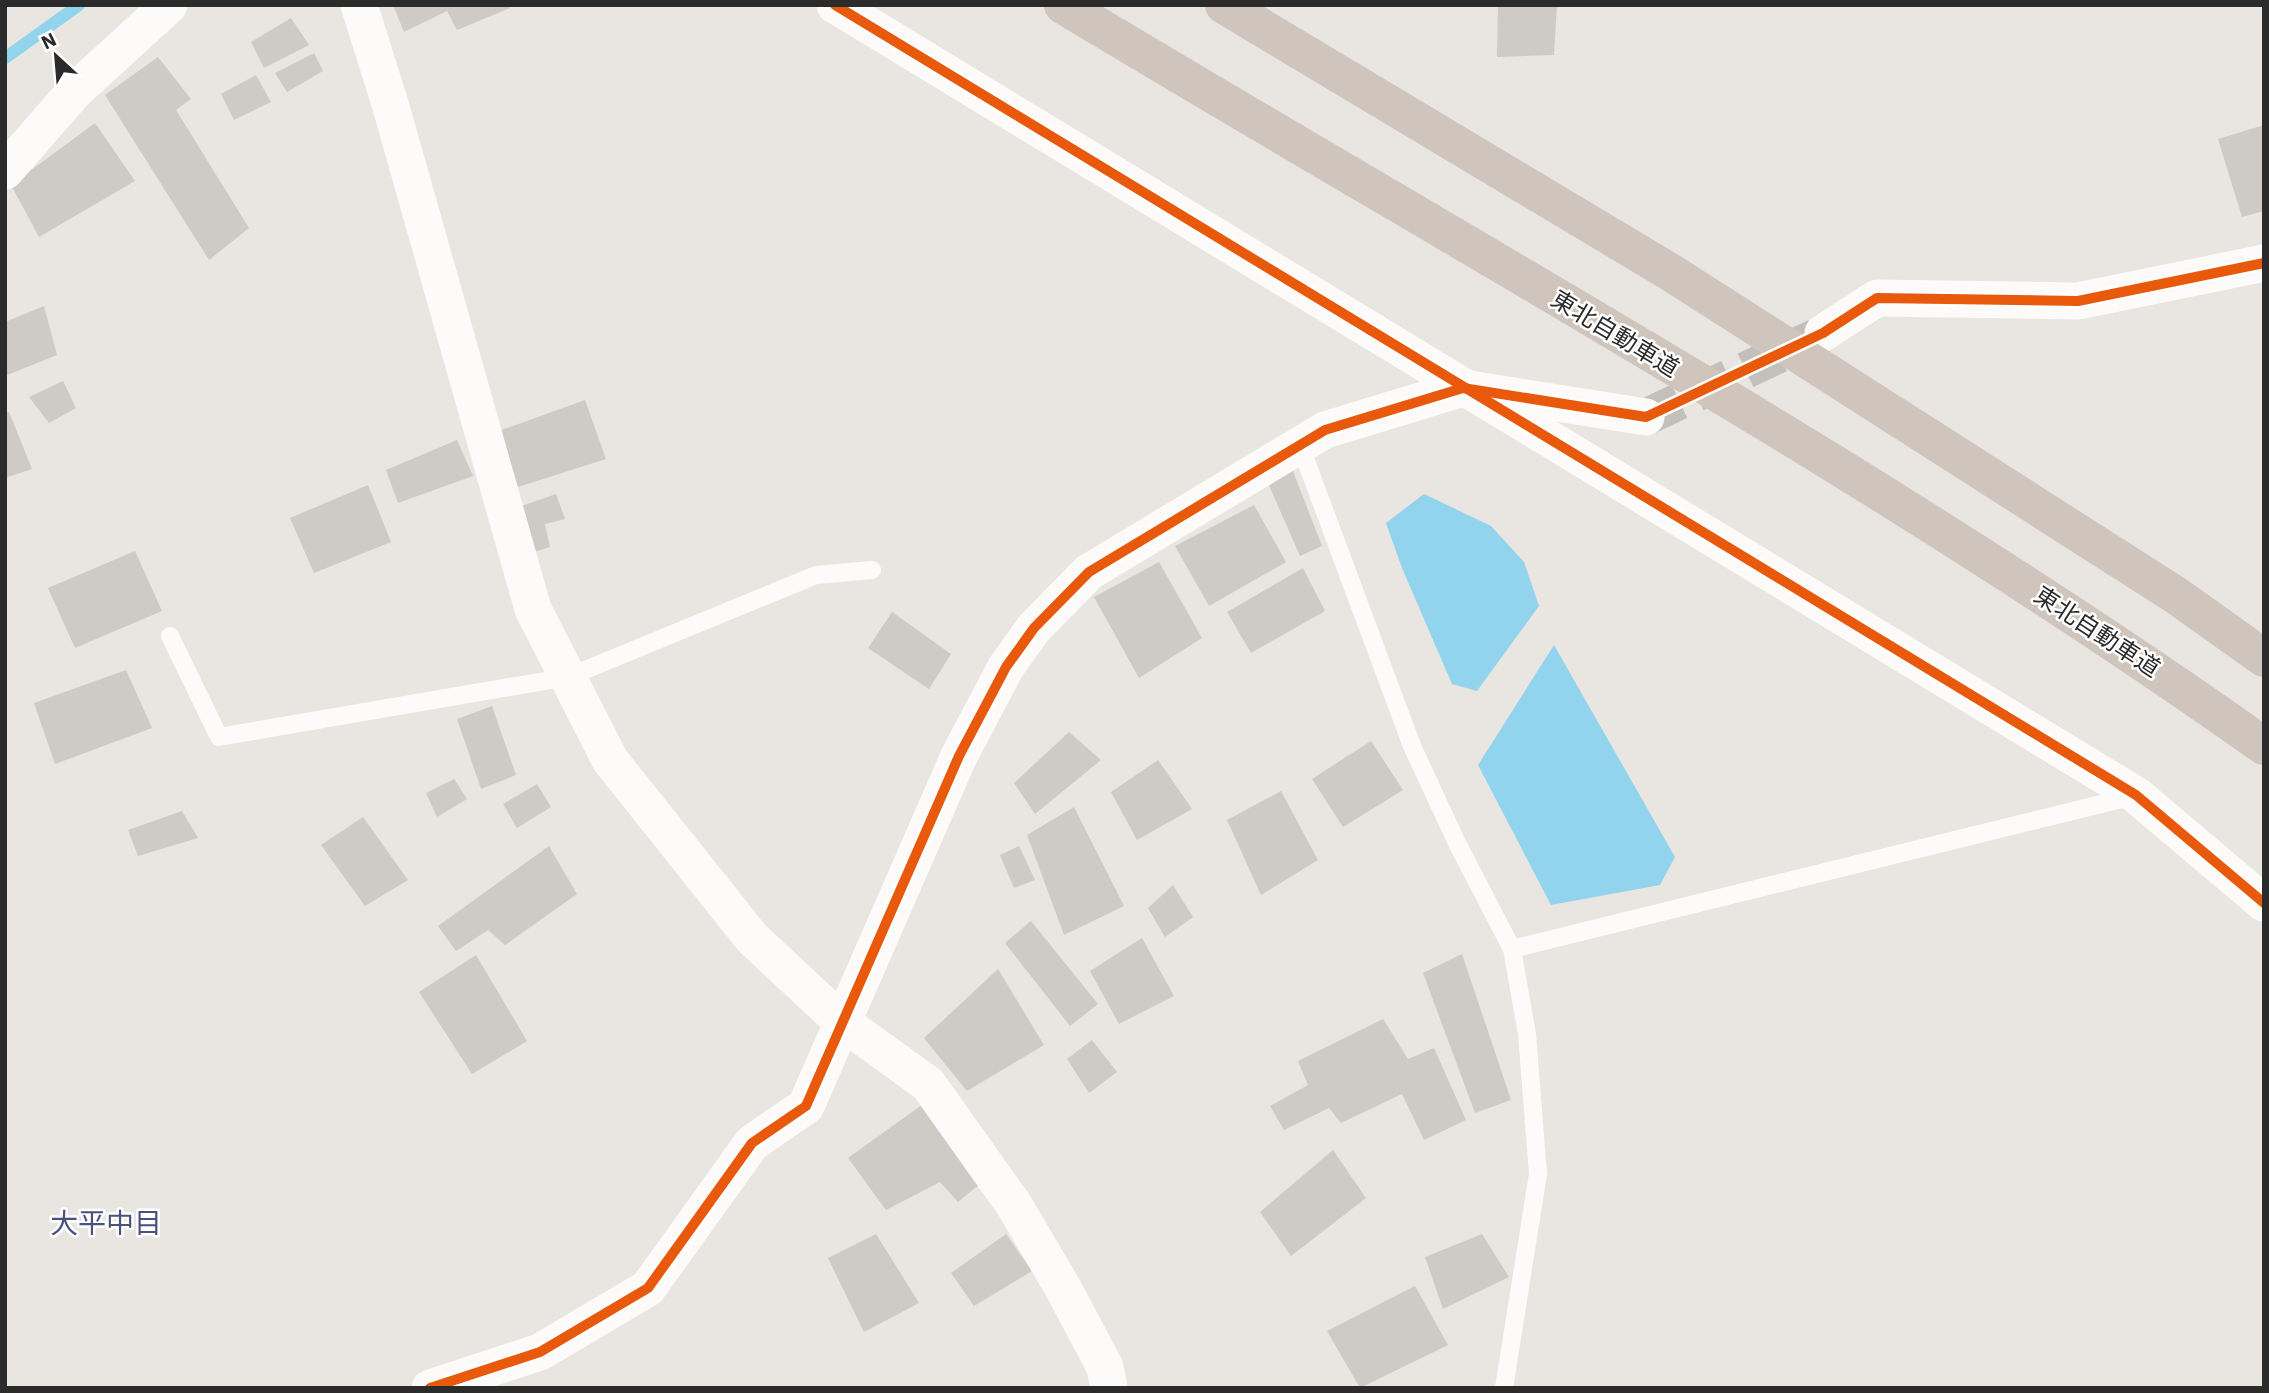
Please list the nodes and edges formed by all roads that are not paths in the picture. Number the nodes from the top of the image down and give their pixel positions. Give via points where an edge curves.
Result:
1 (169, 5) edge
2 (359, 5) edge
3 (835, 5) edge
4 (1063, 5) edge
5 (1224, 5) edge
6 (5, 172) edge
7 (2264, 263) edge
8 (1823, 333) tunnel mouth
9 (1463, 388) junction
10 (1646, 417) tunnel mouth
11 (1300, 444) junction
12 (872, 570) dead end
13 (170, 636) dead end
14 (2264, 658) edge
15 (568, 677) junction
16 (2264, 746) edge
17 (2136, 795) junction
18 (2264, 903) edge
19 (1512, 949) junction
20 (842, 1022) junction
21 (430, 1388) edge
22 (1110, 1388) edge
23 (1504, 1388) edge

1 - 6 street via 75,91
2 - 15 street via 533,609
3 - 9 street
4 - 16 highway, 東北自動車道 via 1863,484 2123,646
5 - 14 highway via 1670,272 2177,596
7 - 8 street via 2078,301 1877,298
9 - 10 street
9 - 11 street via 1325,430
9 - 17 street
11 - 19 lane via 1412,746
11 - 20 street via 1089,572 1034,628 1006,667 959,756
12 - 15 lane via 816,575
13 - 15 lane via 219,737
15 - 20 street via 610,760 752,938
17 - 18 street
17 - 19 lane
19 - 23 lane via 1527,1034 1538,1174
20 - 21 street via 806,1106 752,1143 648,1288 540,1352
20 - 22 street via 928,1084 1014,1205 1105,1367

